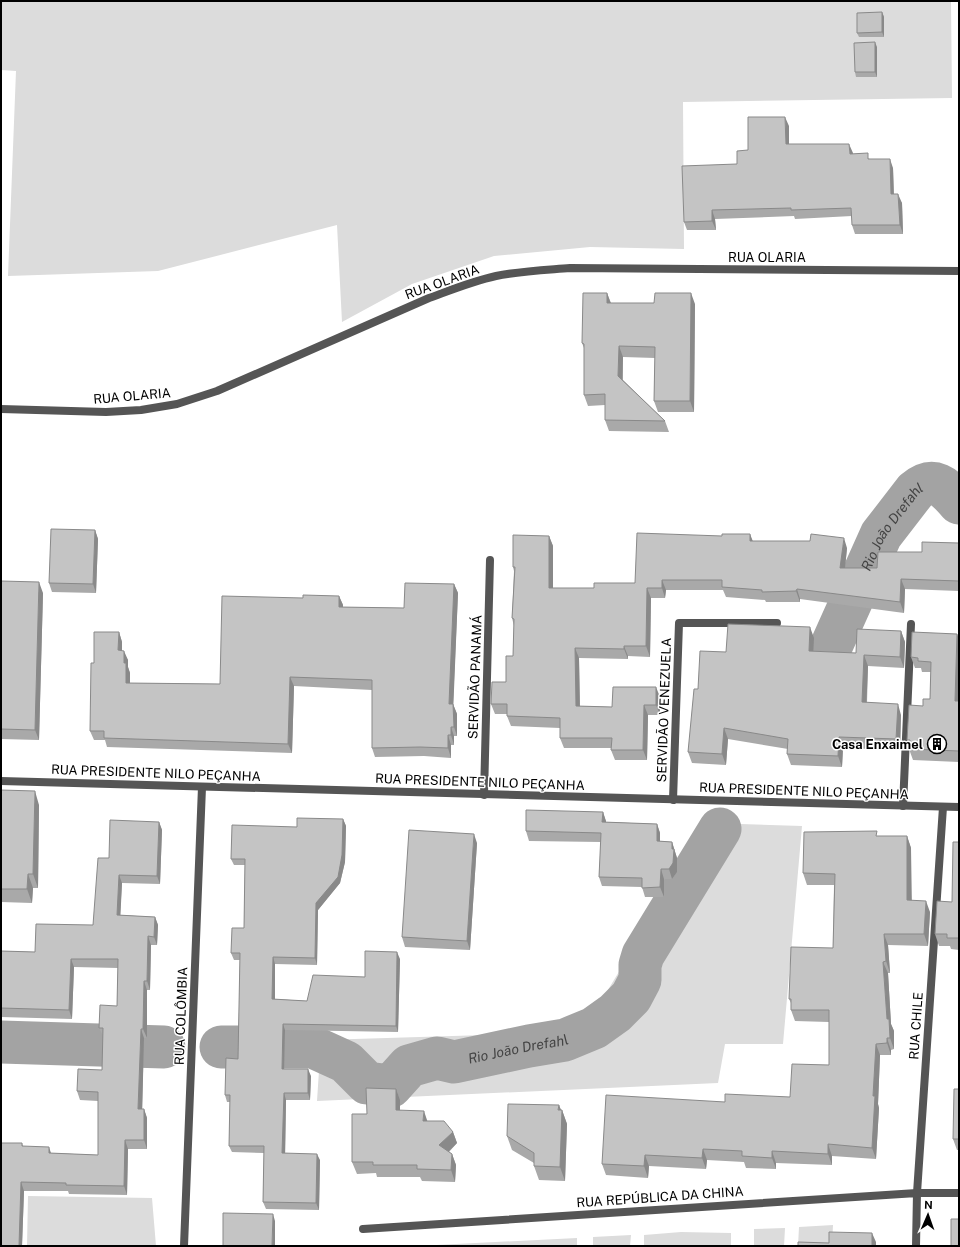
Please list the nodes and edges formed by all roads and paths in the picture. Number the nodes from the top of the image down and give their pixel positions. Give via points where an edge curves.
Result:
1 (959, 271) edge
2 (1, 409) edge
3 (490, 560) dead end
4 (777, 623) dead end
5 (911, 624) dead end
6 (1, 781) edge
7 (202, 787) junction
8 (484, 794) junction
9 (673, 800) junction
10 (903, 806) junction
11 (943, 807) junction
12 (959, 807) edge
13 (917, 1193) junction
14 (959, 1193) edge
15 (363, 1229) dead end
16 (184, 1246) edge
17 (916, 1246) edge

1 - 2 street, RUA OLARIA via 570,268 536,270 497,276 461,286 217,392 177,404 106,412
3 - 8 street, SERVIDÃO PANAMÁ
4 - 9 street, SERVIDÃO VENEZUELA via 679,623
5 - 10 street
6 - 7 street, RUA PRESIDENTE NILO PEÇANHA
7 - 8 street, RUA PRESIDENTE NILO PEÇANHA
7 - 16 street, RUA COLÔMBIA
8 - 9 street, RUA PRESIDENTE NILO PEÇANHA
9 - 10 street, RUA PRESIDENTE NILO PEÇANHA
10 - 11 street, RUA PRESIDENTE NILO PEÇANHA
11 - 12 street, RUA PRESIDENTE NILO PEÇANHA
11 - 13 street, RUA CHILE
13 - 14 street, RUA REPÚBLICA DA CHINA
13 - 15 street, RUA REPÚBLICA DA CHINA
13 - 17 street, RUA CHILE

